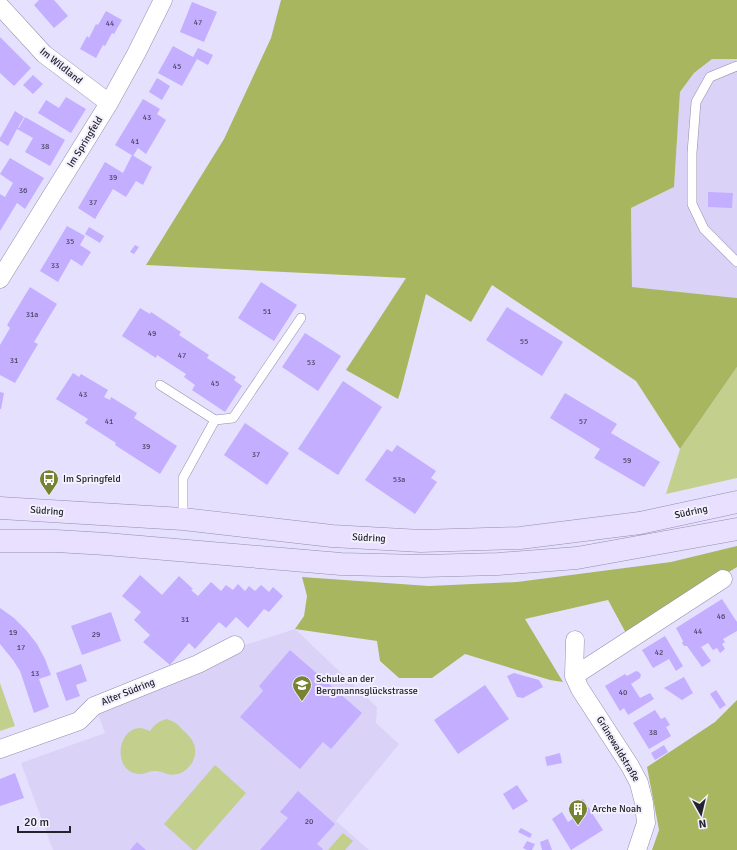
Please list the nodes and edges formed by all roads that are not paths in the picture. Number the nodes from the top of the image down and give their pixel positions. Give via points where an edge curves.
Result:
1 (163, 0) edge
2 (0, 6) edge
3 (737, 66) edge
4 (109, 103) junction
5 (737, 262) edge
6 (0, 279) edge
7 (301, 318) dead end
8 (160, 385) dead end
9 (215, 420) junction
10 (737, 502) edge
11 (0, 508) edge
12 (183, 520) junction
13 (737, 529) edge
14 (0, 541) edge
15 (722, 579) dead end
16 (575, 640) dead end
17 (235, 645) dead end
18 (574, 676) junction
19 (0, 749) edge
20 (637, 850) edge

1 - 4 street, Im Springfeld
2 - 4 street, Im Wildland via 44,54
3 - 5 lane via 710,77 696,102 692,153 692,204 704,229
4 - 6 street, Im Springfeld
7 - 9 lane via 233,418
8 - 9 lane
9 - 12 lane via 183,478
10 - 12 main road, Südring via 640,523 512,538 421,541 332,536
11 - 12 main road, Südring
13 - 14 main road via 577,558 423,566 341,564 56,541
15 - 18 street
16 - 18 street
17 - 19 street, Alter Südring via 198,664 94,706 79,720
18 - 20 street, Grünewaldstraße via 639,784 646,823

